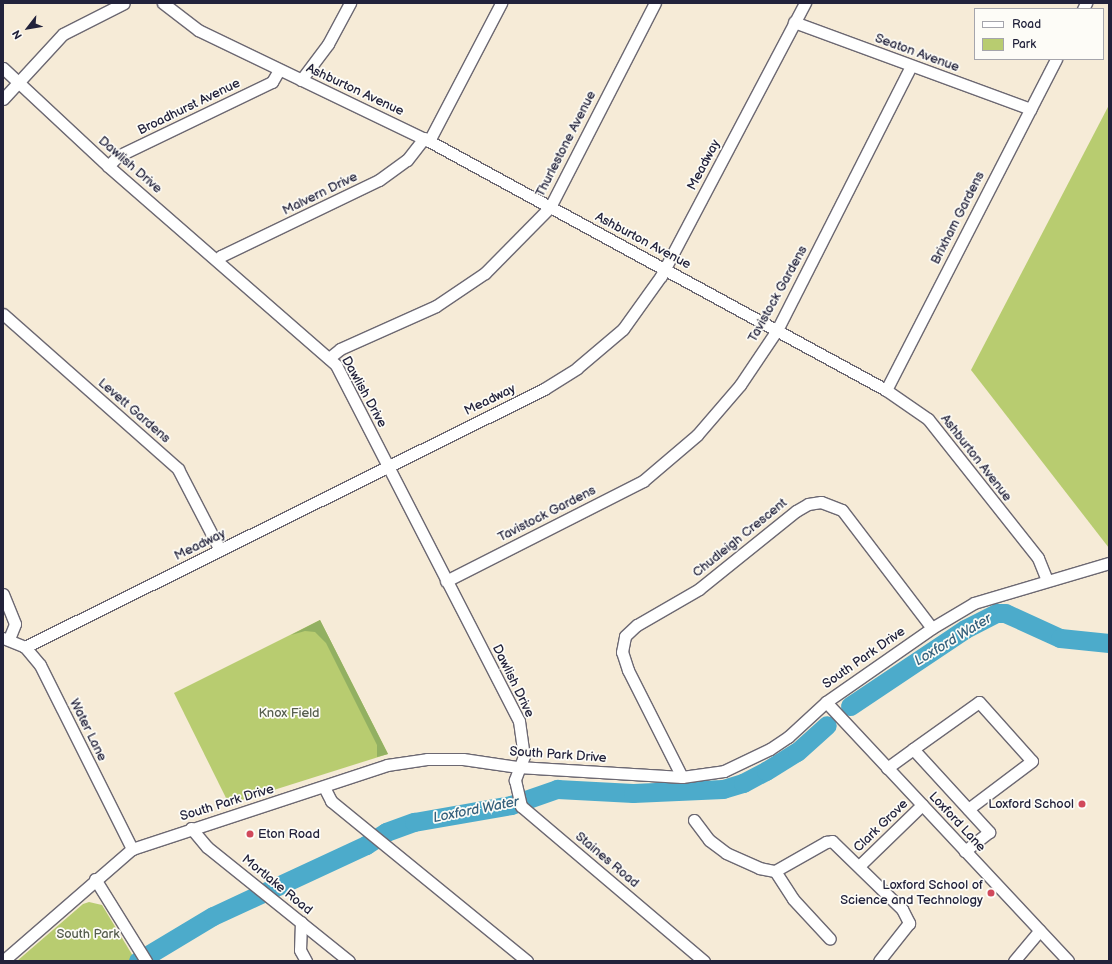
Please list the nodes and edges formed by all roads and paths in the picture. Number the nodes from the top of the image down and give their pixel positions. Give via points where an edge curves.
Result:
1 (124, 3) edge
2 (163, 3) edge
3 (350, 3) edge
4 (501, 3) edge
5 (655, 3) edge
6 (805, 3) edge
7 (794, 22) junction
8 (1055, 60) edge
9 (911, 66) junction
10 (3, 68) edge
11 (278, 70) junction
12 (301, 80) junction
13 (18, 82) junction
14 (3, 99) edge
15 (1030, 109) junction
16 (426, 140) junction
17 (108, 166) junction
18 (550, 207) junction
19 (217, 260) junction
20 (665, 269) junction
21 (3, 314) edge
22 (777, 330) junction
23 (329, 358) junction
24 (886, 390) junction
25 (388, 467) junction
26 (220, 550) junction
27 (1109, 563) edge
28 (1047, 580) junction
29 (446, 581) junction
30 (3, 594) edge
31 (932, 628) junction
32 (6, 639) edge
33 (25, 647) junction
34 (826, 702) junction
35 (913, 749) junction
36 (518, 767) junction
37 (887, 768) junction
38 (682, 777) junction
39 (324, 787) junction
40 (922, 805) junction
41 (968, 809) junction
42 (694, 820) dead end
43 (191, 828) junction
44 (132, 849) junction
45 (965, 851) junction
46 (859, 866) junction
47 (775, 871) junction
48 (95, 879) junction
49 (301, 922) junction
50 (1040, 930) junction
51 (830, 939) dead end
52 (144, 958) edge
53 (3, 960) edge
54 (306, 961) edge
55 (349, 961) edge
56 (527, 961) edge
57 (704, 961) edge
58 (879, 961) edge
59 (1014, 961) edge
60 (1068, 961) edge

1 - 13 street via 62,34
2 - 11 street, Ashburton Avenue via 198,30
3 - 12 street via 328,44
4 - 16 street, Malvern Drive
5 - 18 street, Thurlestone Avenue
6 - 7 street, Meadway
7 - 9 street, Seaton Avenue
7 - 20 street, Meadway
8 - 15 street, Brixham Gardens
9 - 15 street, Seaton Avenue
9 - 22 street, Tavistock Gardens
10 - 13 street, Dawlish Drive
11 - 12 street, Ashburton Avenue
11 - 17 street, Broadhurst Avenue via 272,82 118,156
12 - 16 street, Ashburton Avenue
13 - 14 street
13 - 17 street, Dawlish Drive
15 - 24 street, Brixham Gardens
16 - 18 street, Ashburton Avenue
16 - 19 street, Malvern Drive via 407,160 379,180
17 - 19 street, Dawlish Drive
18 - 20 street, Ashburton Avenue
18 - 23 street, Thurlestone Avenue via 486,273 436,306 340,349
19 - 23 street, Dawlish Drive
20 - 22 street, Ashburton Avenue
20 - 25 street, Meadway via 623,329 577,368 544,389
21 - 26 street, Levett Gardens via 178,469
22 - 24 street, Ashburton Avenue
22 - 29 street, Tavistock Gardens via 740,385 698,435 643,481
23 - 25 street, Dawlish Drive via 336,365
24 - 28 street, Ashburton Avenue via 928,419 1038,558
25 - 26 street, Meadway
25 - 29 street, Dawlish Drive
26 - 33 street, Meadway
27 - 28 street, South Park Drive
28 - 31 street, South Park Drive via 974,603
29 - 36 street, Dawlish Drive via 519,721 524,756
30 - 32 street via 15,624
31 - 34 street, South Park Drive
31 - 38 street, Chudleigh Crescent via 842,510 821,502 808,504 796,511 698,589 625,636 622,652 628,670
32 - 33 street, Water Lane
33 - 44 street, Water Lane via 40,665
34 - 37 street, Loxford Lane
34 - 38 street, South Park Drive via 788,737 743,764
35 - 37 street
35 - 41 street
35 - 41 street via 980,702 1032,761
36 - 38 street, South Park Drive
36 - 39 street, South Park Drive via 463,759 427,759 387,765
36 - 57 street, Staines Road via 515,780 520,802
37 - 40 street, Loxford Lane
39 - 43 street, South Park Drive
39 - 56 street via 331,801
40 - 45 street, Loxford Lane
40 - 46 street, Clark Grove
41 - 45 street via 989,832
42 - 47 street via 709,840 726,854 760,868
43 - 44 street, South Park Drive
43 - 49 street, Mortlake Road via 207,847
44 - 48 street, South Park Drive
45 - 50 street, Loxford Lane
46 - 47 street via 832,841
46 - 58 street via 902,909 909,923
47 - 51 street via 793,899
48 - 52 street
48 - 53 street, South Park Drive
49 - 54 street via 300,950
49 - 55 street, Mortlake Road
50 - 59 street
50 - 60 street, Loxford Lane

